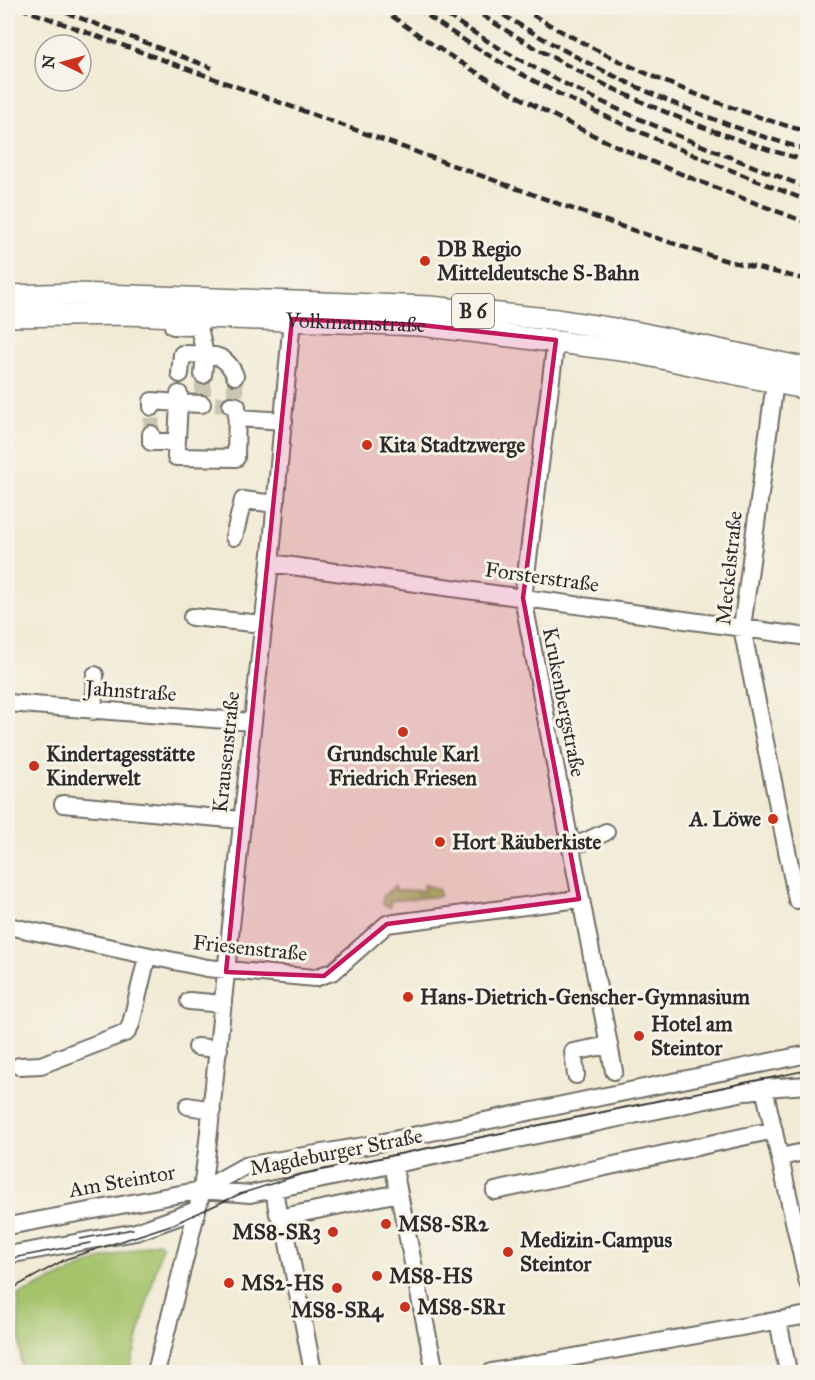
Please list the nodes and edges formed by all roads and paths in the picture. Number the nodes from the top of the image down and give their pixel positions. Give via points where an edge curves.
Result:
1 (8, 296) edge
2 (157, 315) junction
3 (8, 316) edge
4 (292, 319) junction
5 (556, 340) junction
6 (205, 355) junction
7 (807, 369) edge
8 (180, 374) dead end
9 (203, 375) tunnel mouth
10 (235, 376) tunnel mouth
11 (776, 382) junction
12 (807, 389) edge
13 (179, 399) junction
14 (223, 404) junction
15 (152, 407) dead end
16 (284, 421) junction
17 (151, 434) dead end
18 (177, 442) junction
19 (276, 504) junction
20 (234, 537) dead end
21 (270, 563) junction
22 (523, 598) junction
23 (192, 617) dead end
24 (263, 624) junction
25 (742, 628) junction
26 (807, 637) edge
27 (95, 675) dead end
28 (8, 703) edge
29 (93, 711) junction
30 (252, 722) junction
31 (63, 804) dead end
32 (241, 820) junction
33 (606, 831) dead end
34 (569, 845) junction
35 (579, 899) junction
36 (797, 900) dead end
37 (8, 926) edge
38 (147, 957) junction
39 (226, 972) junction
40 (189, 1001) dead end
41 (223, 1004) junction
42 (609, 1045) junction
43 (197, 1047) dead end
44 (219, 1049) junction
45 (807, 1054) edge
46 (19, 1066) dead end
47 (614, 1071) dead end
48 (576, 1075) dead end
49 (807, 1085) edge
50 (764, 1088) junction
51 (188, 1106) dead end
52 (212, 1110) junction
53 (774, 1130) junction
54 (807, 1151) edge
55 (781, 1157) junction
56 (393, 1164) junction
57 (274, 1189) junction
58 (202, 1190) junction
59 (495, 1191) dead end
60 (399, 1193) junction
61 (197, 1210) junction
62 (283, 1217) junction
63 (802, 1224) edge
64 (8, 1226) edge
65 (8, 1255) edge
66 (807, 1283) edge
67 (807, 1315) edge
68 (778, 1320) junction
69 (547, 1367) edge
70 (156, 1372) edge
71 (313, 1372) edge
72 (435, 1372) edge
73 (491, 1372) edge
74 (788, 1372) edge

1 - 7 main road, Volkmannstraße / B 6 via 76,294 430,307 634,332
2 - 3 main road, Volkmannstraße / B 6
2 - 4 main road, Volkmannstraße / B 6
2 - 6 street via 161,325 199,327
4 - 5 main road, Volkmannstraße / B 6 via 421,325
4 - 16 street, Krausenstraße
5 - 11 main road, Volkmannstraße / B 6
5 - 22 street, Krukenbergstraße
6 - 8 street via 182,354
6 - 9 street
6 - 10 street via 230,362
11 - 12 main road, Volkmannstraße / B 6
11 - 25 street, Meckelstraße
13 - 14 street
13 - 15 street via 152,401
13 - 18 street
14 - 16 street
14 - 18 street via 236,458 176,457
16 - 19 street, Krausenstraße
17 - 18 street via 151,442
19 - 20 street via 243,500
19 - 21 street, Krausenstraße
21 - 22 street, Forsterstraße
21 - 24 street, Krausenstraße
22 - 25 street, Forsterstraße
22 - 34 street, Krukenbergstraße
23 - 24 street
24 - 30 street, Krausenstraße
25 - 26 street, Forsterstraße
25 - 36 street, Meckelstraße
27 - 29 street
28 - 29 street, Jahnstraße
29 - 30 street, Jahnstraße
30 - 32 street, Krausenstraße
31 - 32 street
32 - 39 street, Krausenstraße
33 - 34 street
34 - 35 street, Krukenbergstraße
35 - 39 street, Friesenstraße via 387,924 334,971 315,978
35 - 42 street, Krukenbergstraße
37 - 38 street, Friesenstraße
38 - 39 street, Friesenstraße
38 - 46 street via 127,1032 41,1065
39 - 41 street, Krausenstraße
40 - 41 street
41 - 44 street, Krausenstraße
42 - 47 street, Krukenbergstraße
42 - 48 street via 573,1052
43 - 44 street
44 - 52 street, Krausenstraße
45 - 58 street, Magdeburger Straße via 387,1142 244,1166
49 - 50 street, Magdeburger Straße
50 - 53 street
50 - 56 street, Magdeburger Straße
51 - 52 street
52 - 58 street, Krausenstraße
53 - 55 street
53 - 59 street
54 - 55 street
55 - 63 street
56 - 57 street, Magdeburger Straße
56 - 60 street
57 - 58 street, Magdeburger Straße via 250,1194
57 - 62 street via 278,1214
58 - 61 street, Am Steintor
58 - 64 street, Am Steintor
60 - 62 street
60 - 72 street
61 - 65 street via 136,1232
61 - 70 street, Am Steintor
62 - 71 street
63 - 66 street
67 - 68 street
68 - 69 street
68 - 74 street
69 - 73 street

